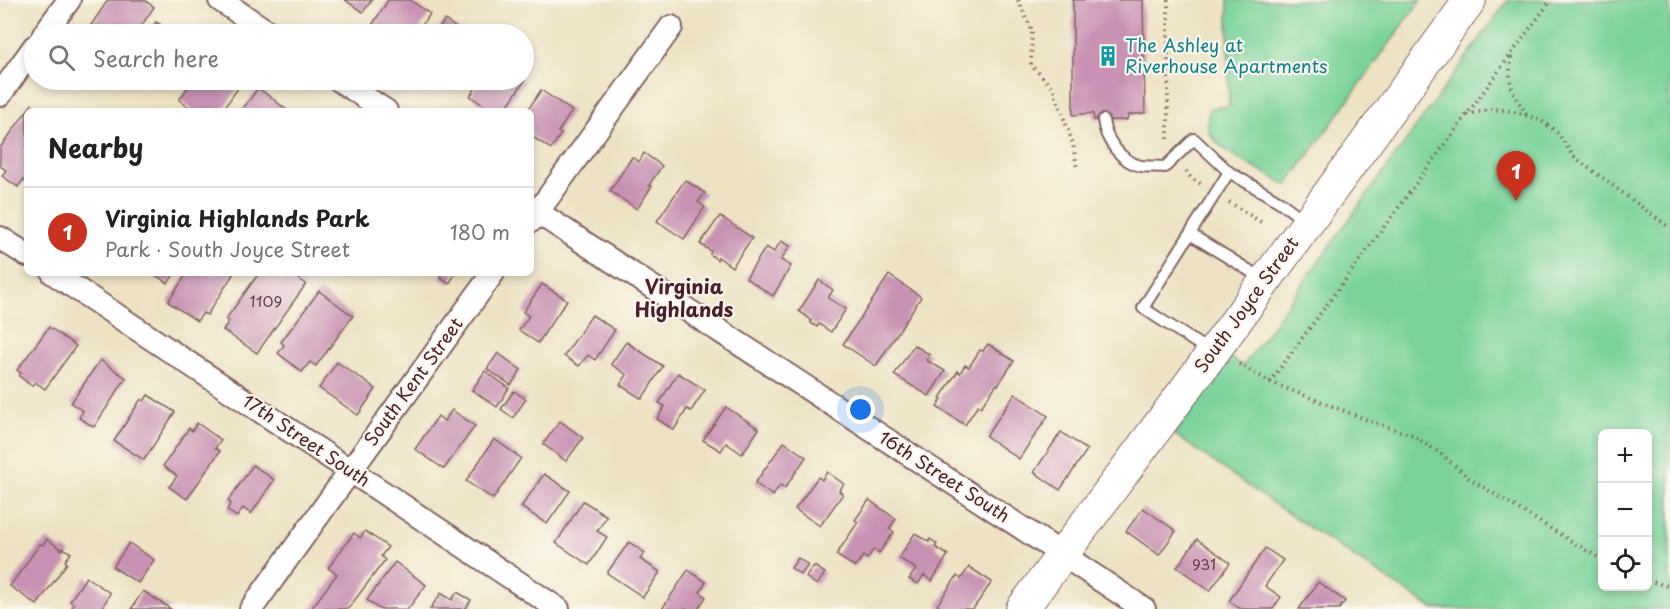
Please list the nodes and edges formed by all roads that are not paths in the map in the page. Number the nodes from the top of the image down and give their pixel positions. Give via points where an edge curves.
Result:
1 (69, 0) edge
2 (220, 0) edge
3 (1470, 0) edge
4 (51, 24) edge
5 (256, 24) edge
6 (671, 27) dead end
7 (24, 61) edge
8 (354, 90) edge
9 (0, 95) edge
10 (381, 108) edge
11 (1103, 120) dead end
12 (1229, 172) junction
13 (534, 213) edge
14 (534, 215) edge
15 (1307, 223) junction
16 (1190, 234) junction
17 (0, 238) edge
18 (24, 253) edge
19 (58, 276) edge
20 (492, 276) edge
21 (1266, 280) junction
22 (1224, 357) junction
23 (351, 471) junction
24 (1062, 554) junction
25 (251, 609) edge
26 (558, 609) edge
27 (1022, 609) edge
28 (1144, 609) edge

1 - 4 street
2 - 5 street
3 - 15 street, South Joyce Street
6 - 13 street
7 - 9 street
8 - 10 street
11 - 12 lane via 1116,152 1138,165 1165,167 1194,139
12 - 15 lane
12 - 16 lane
14 - 24 street, 16th Street South
15 - 21 street, South Joyce Street
16 - 21 lane
16 - 22 lane via 1143,308
17 - 18 street
19 - 23 street, 17th Street South
20 - 23 street, South Kent Street
21 - 22 street, South Joyce Street
22 - 24 street, South Joyce Street
23 - 25 street, South Kent Street
23 - 26 street, 17th Street South
24 - 27 street, South Joyce Street
24 - 28 street, 16th Street South

